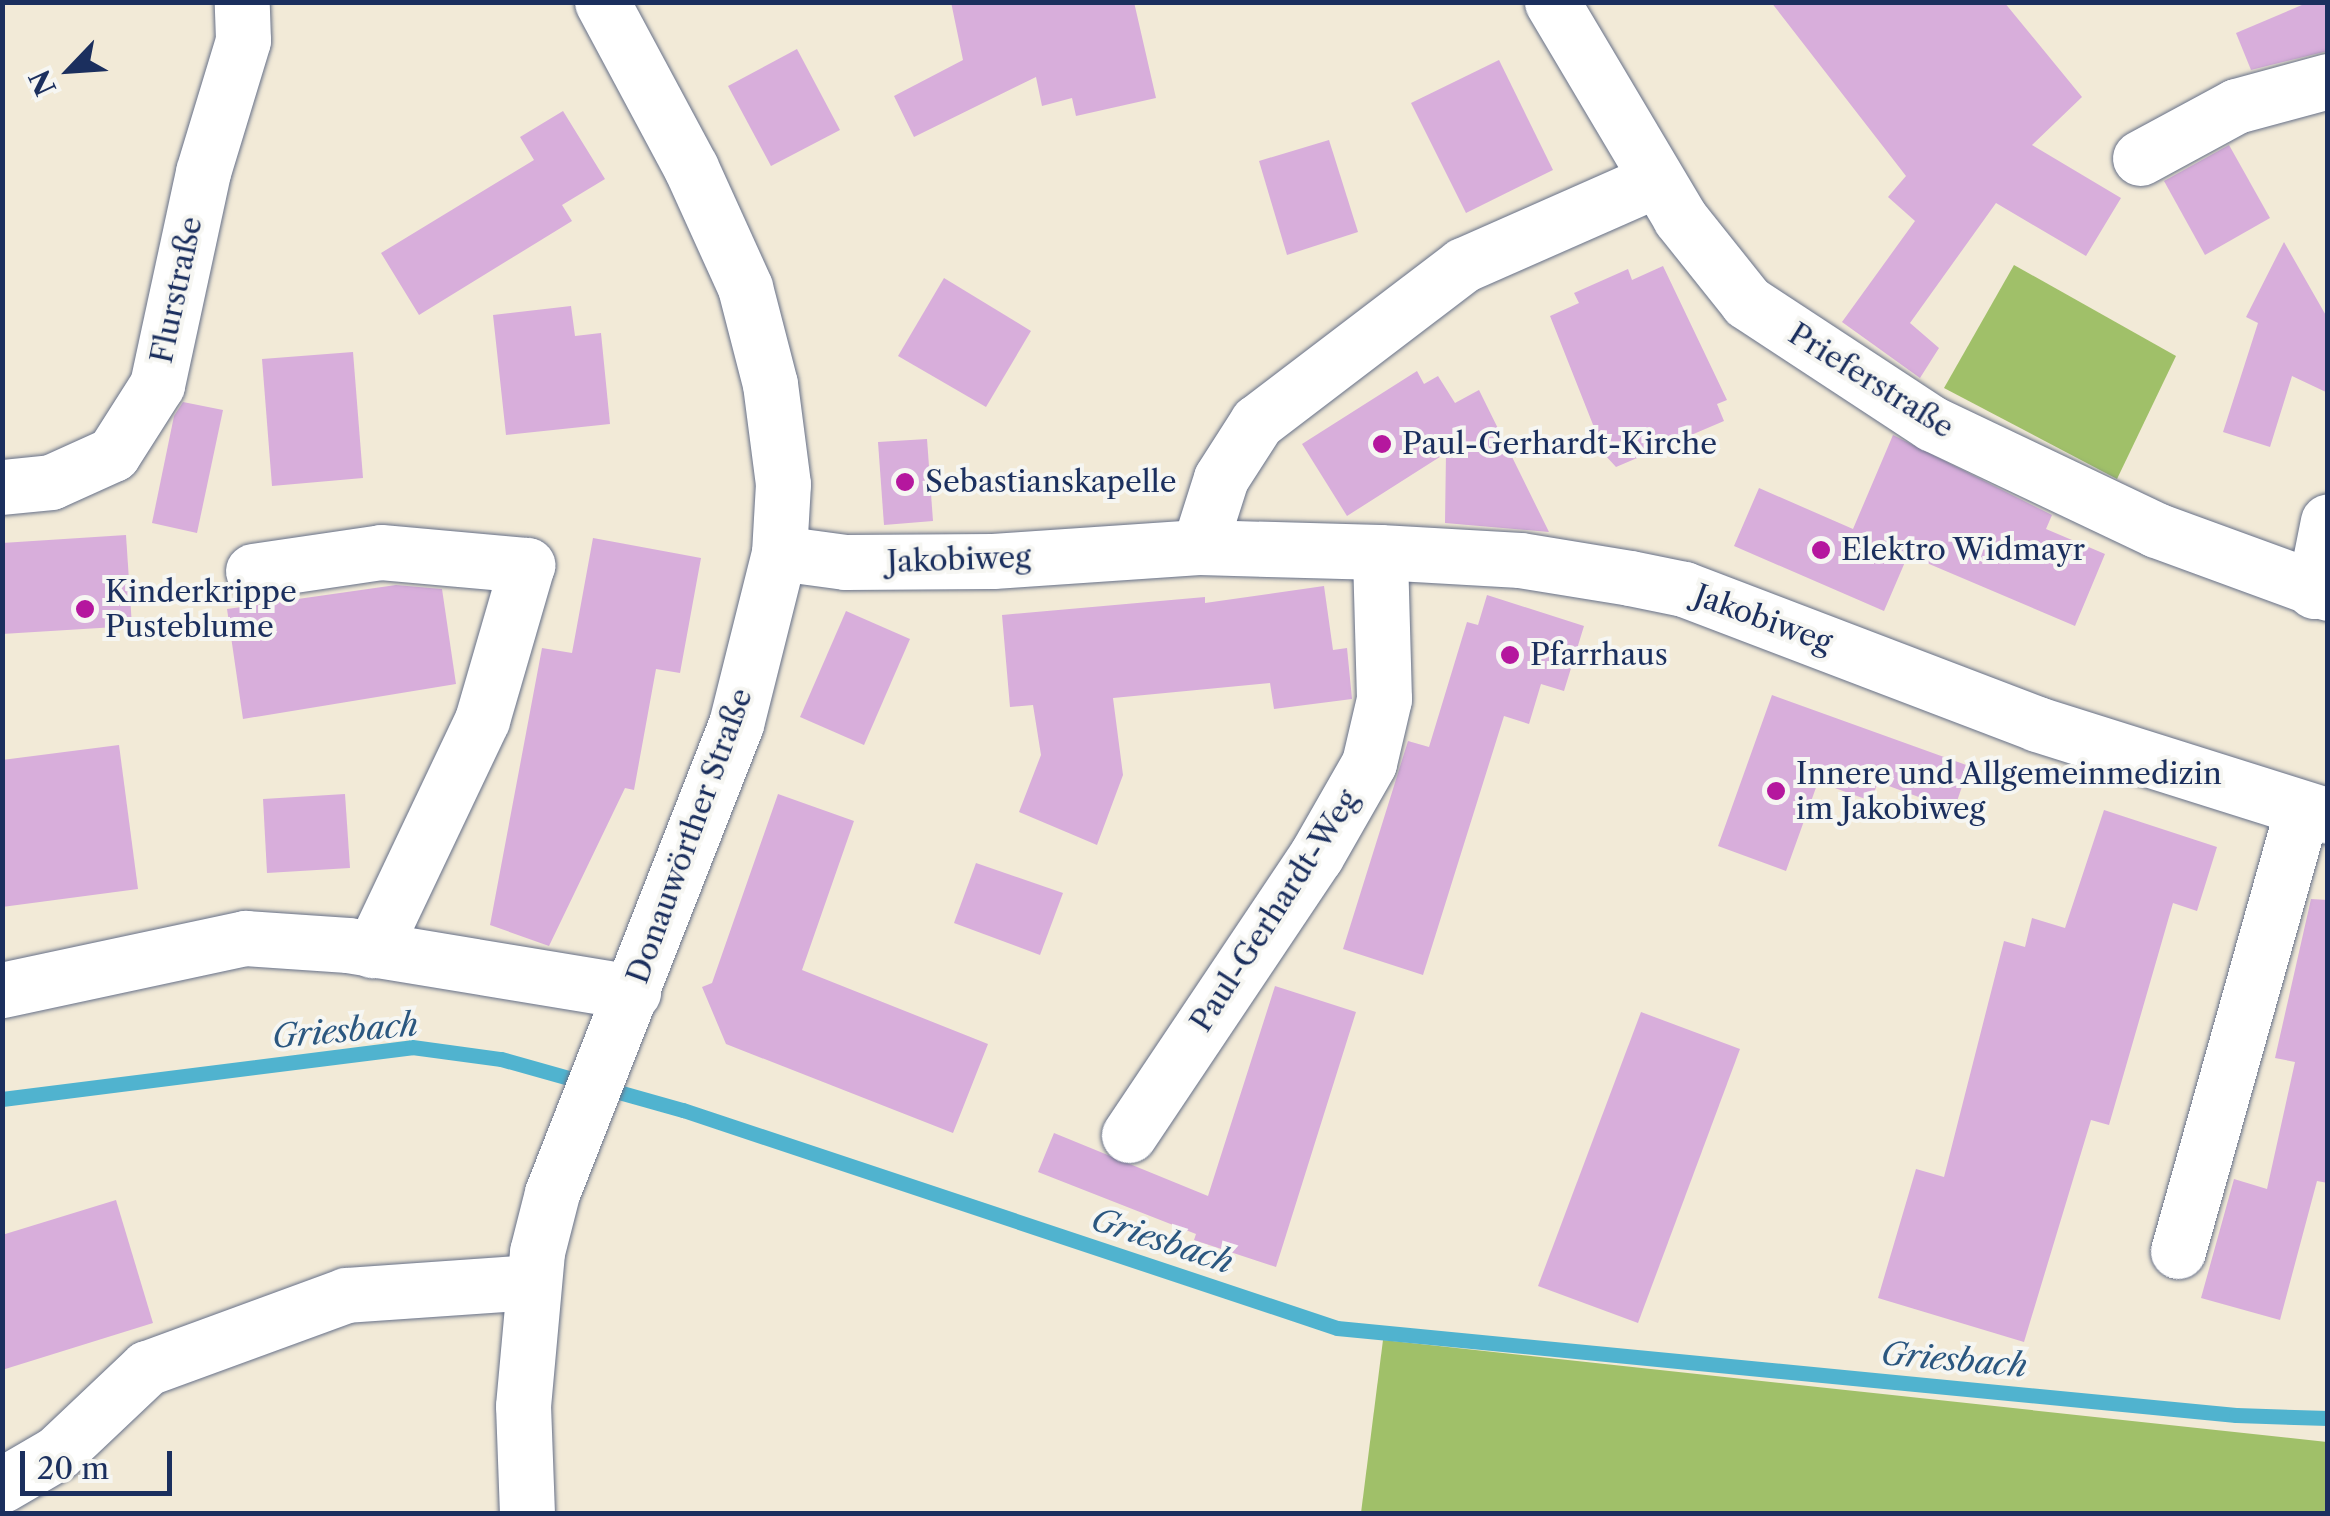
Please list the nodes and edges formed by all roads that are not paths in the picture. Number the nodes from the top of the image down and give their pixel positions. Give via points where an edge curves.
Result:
1 (242, 2) edge
2 (602, 2) edge
3 (1552, 2) edge
4 (2328, 81) edge
5 (2140, 158) dead end
6 (1656, 180) junction
7 (2, 487) edge
8 (2328, 521) edge
9 (1199, 547) junction
10 (1380, 552) junction
11 (779, 553) junction
12 (253, 571) dead end
13 (2321, 592) edge
14 (2315, 813) edge
15 (373, 950) junction
16 (2, 990) edge
17 (626, 1011) junction
18 (1129, 1135) dead end
19 (2178, 1251) dead end
20 (534, 1282) junction
21 (2, 1486) edge
22 (526, 1514) edge

1 - 7 street, Flurstraße via 244,40 203,172 158,385 113,454 51,482
2 - 11 street, Donauwörther Straße via 691,168 744,287 770,384 783,484
3 - 6 street, Prieferstraße
4 - 5 street via 2236,106
6 - 9 street via 1463,265 1257,422 1220,478
6 - 13 street, Prieferstraße via 1747,302 1878,392 2156,530
8 - 13 street
9 - 10 street, Jakobiweg
9 - 11 street, Jakobiweg via 993,561 845,562
10 - 14 street, Jakobiweg via 1520,560 1684,589 2037,724
10 - 18 street, Paul-Gerhardt-Weg via 1384,699 1369,762 1316,856
11 - 17 street, Donauwörther Straße via 736,724
12 - 15 street via 381,552 527,565 482,720
14 - 19 street, Jakobiweg
15 - 16 street via 245,938
15 - 17 street
17 - 20 street, Donauwörther Straße via 552,1193
20 - 21 street via 346,1296 147,1368 57,1453
20 - 22 street, Donauwörther Straße via 523,1406

